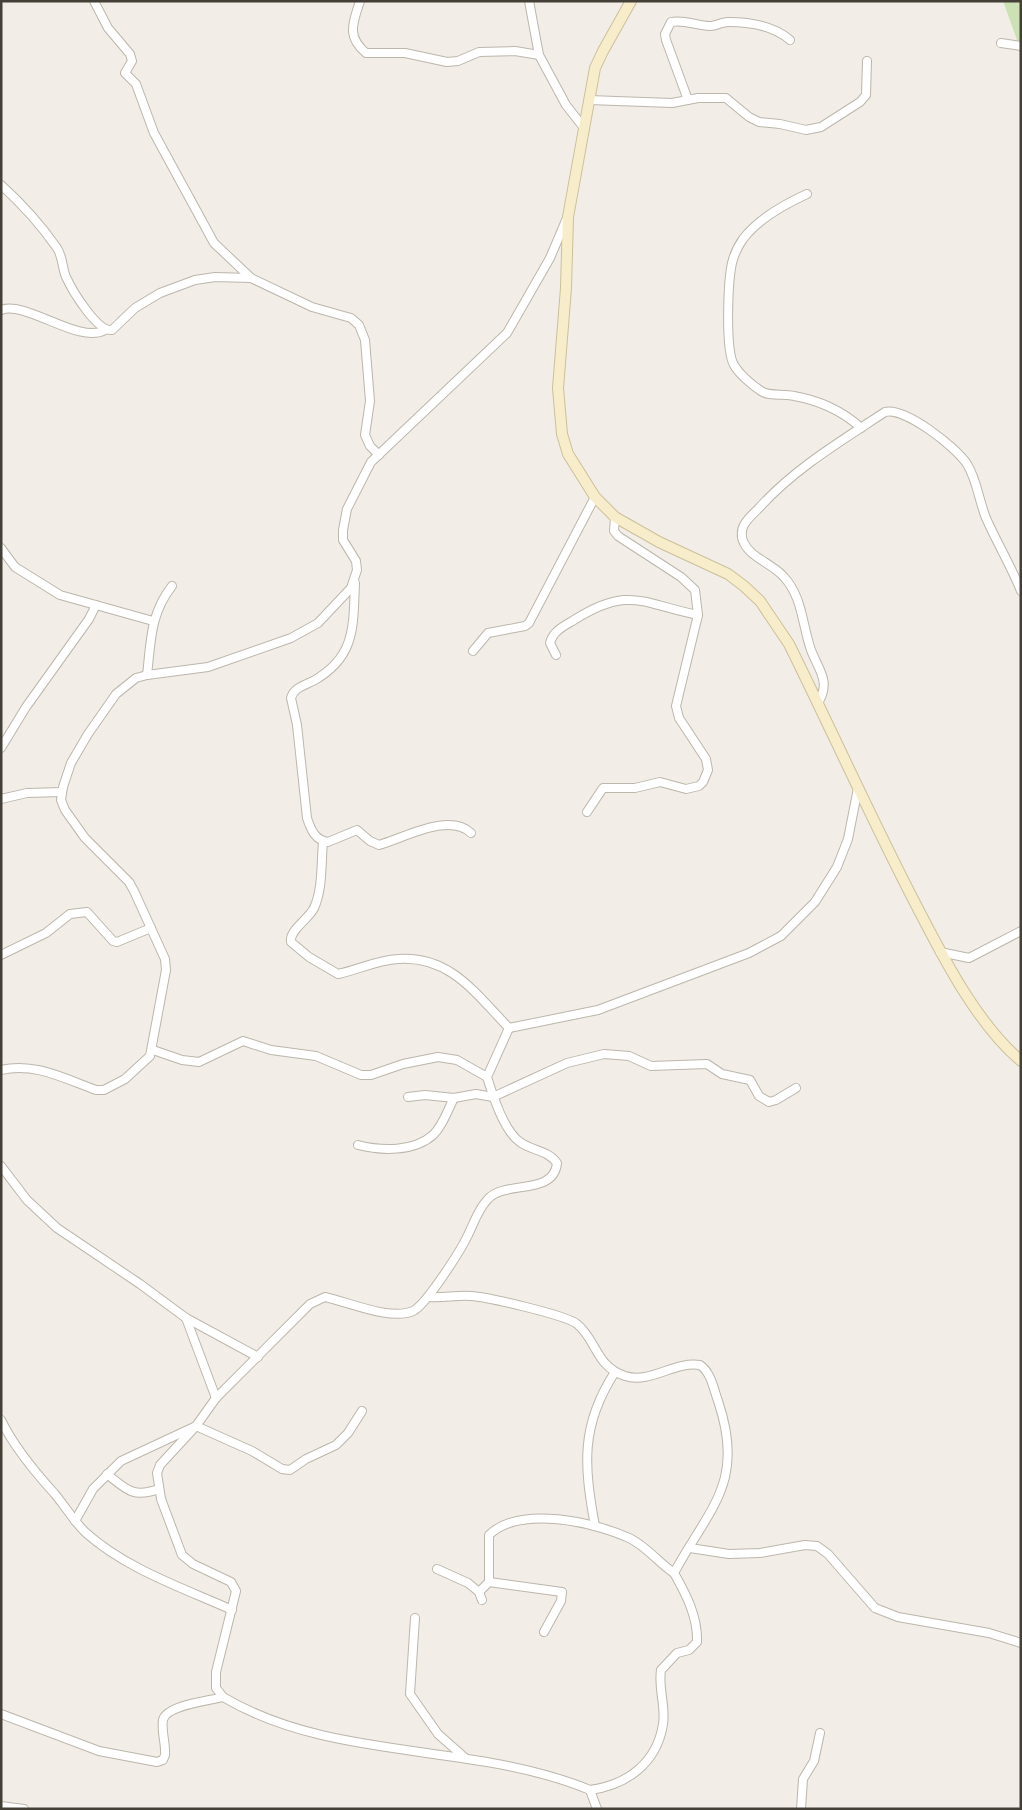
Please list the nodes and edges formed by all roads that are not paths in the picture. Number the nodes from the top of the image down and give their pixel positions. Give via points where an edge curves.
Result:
1 (94, 1) edge
2 (360, 1) edge
3 (529, 1) edge
4 (631, 1) edge
5 (790, 40) dead end
6 (1001, 43) dead end
7 (1021, 46) edge
8 (539, 55) junction
9 (867, 61) dead end
10 (589, 100) junction
11 (688, 100) junction
12 (584, 128) junction
13 (1, 185) edge
14 (808, 194) dead end
15 (568, 217) junction
16 (251, 278) junction
17 (1, 310) edge
18 (105, 330) junction
19 (861, 428) junction
20 (379, 455) junction
21 (595, 497) junction
22 (615, 517) junction
23 (1, 548) edge
24 (355, 579) junction
25 (172, 586) dead end
26 (1021, 591) edge
27 (96, 605) junction
28 (698, 615) junction
29 (153, 621) junction
30 (472, 651) dead end
31 (556, 656) dead end
32 (147, 675) junction
33 (818, 703) junction
34 (1, 748) edge
35 (858, 787) junction
36 (62, 792) junction
37 (1, 799) edge
38 (587, 812) dead end
39 (471, 833) dead end
40 (323, 842) junction
41 (151, 928) junction
42 (1021, 931) edge
43 (940, 952) junction
44 (1, 955) edge
45 (509, 1028) junction
46 (153, 1050) junction
47 (1021, 1061) edge
48 (1, 1070) edge
49 (487, 1077) junction
50 (796, 1088) dead end
51 (408, 1097) dead end
52 (493, 1097) junction
53 (454, 1098) junction
54 (358, 1145) dead end
55 (1, 1166) edge
56 (429, 1297) junction
57 (186, 1318) junction
58 (258, 1357) junction
59 (615, 1372) junction
60 (216, 1398) junction
61 (362, 1410) dead end
62 (1, 1420) edge
63 (196, 1426) junction
64 (108, 1474) junction
65 (159, 1489) junction
66 (75, 1521) junction
67 (595, 1526) junction
68 (690, 1548) junction
69 (437, 1569) dead end
70 (674, 1573) junction
71 (489, 1582) junction
72 (232, 1610) junction
73 (415, 1618) dead end
74 (544, 1632) dead end
75 (1021, 1643) edge
76 (222, 1697) junction
77 (1, 1714) edge
78 (820, 1733) dead end
79 (464, 1757) junction
80 (590, 1790) junction
81 (1, 1806) edge
82 (24, 1809) edge
83 (596, 1809) edge
84 (800, 1809) edge

1 - 16 street via 108,28 130,54 132,61 125,74 136,84 154,133 214,243
2 - 8 street via 352,24 353,34 355,43 366,53 405,53 448,62 479,52
3 - 8 street
4 - 10 street via 602,51
5 - 11 street via 781,32 762,26 671,22 665,34 666,40
6 - 7 street
8 - 12 street via 566,104
9 - 11 street via 866,96 855,106 811,130 759,122 726,98
10 - 11 street via 672,103
10 - 12 street
12 - 15 street
13 - 18 street via 20,201 58,250 71,287 95,322
14 - 19 street via 787,203 754,227 734,254 728,341 731,359 761,391 792,395 836,410 846,414
15 - 20 street via 550,258 507,332
15 - 21 street via 558,388 560,413 568,454
16 - 18 street via 215,277 177,285 145,301 112,330
16 - 20 street via 312,307 351,318 359,325 365,340 369,371 370,401 365,435
17 - 18 street via 11,309 92,334
19 - 26 street via 885,412 896,412 955,449 968,466 986,519
19 - 33 street via 794,474 760,506 741,532 744,544 784,576 798,598 810,648 825,682 824,693
20 - 24 street via 371,462 347,508 343,540 356,561
21 - 22 street
21 - 30 street via 529,623 488,633
22 - 28 street via 618,536 690,585 696,594
22 - 33 street via 659,542 728,574 744,586 776,621
23 - 27 street via 15,567 60,595
24 - 32 street via 351,588 318,622 291,638 208,667
24 - 40 street via 352,629 342,658 322,676 294,691 290,698 297,725 307,818 315,836
25 - 29 street
27 - 29 street
27 - 34 street
28 - 31 street via 638,600 606,602 556,632 550,643
28 - 38 street via 676,706 679,718 706,759 708,770 703,782 686,789 660,782 635,788 602,788
29 - 32 street
32 - 36 street via 136,678 116,694 72,763
33 - 35 street
35 - 43 street
35 - 45 street via 848,839 837,867 815,902 782,936 749,953 598,1010
36 - 37 street via 27,793
36 - 41 street via 71,820 129,882
39 - 40 street via 460,825 436,827 379,844 354,830 332,842
40 - 45 street via 318,898 313,910 291,936 291,942 338,974 398,959 444,966
41 - 44 street via 113,941 87,912 76,912 63,918 46,933
41 - 46 street via 166,970
42 - 43 street via 969,958
43 - 47 street via 991,1030
45 - 49 street
46 - 48 street via 140,1068 104,1090 34,1068 20,1066
46 - 49 street via 199,1062 243,1041 271,1050 316,1056 361,1076 438,1057 457,1060
49 - 52 street
50 - 52 street via 769,1102 759,1096 750,1080 722,1074 706,1064 651,1066 629,1056 604,1054 567,1063
51 - 53 street
52 - 53 street via 476,1094
52 - 56 street via 516,1138 551,1157 557,1163 556,1169 550,1179 494,1193 487,1200
53 - 54 street via 435,1132 427,1138 384,1150
55 - 57 street via 50,1223
56 - 58 street via 415,1311 398,1314 318,1298
56 - 59 street via 471,1296 571,1320
57 - 58 street
57 - 60 street
58 - 60 street
59 - 67 street via 593,1412 589,1434 586,1473
59 - 68 street via 643,1378 695,1364 703,1367 710,1377 726,1426 724,1486
60 - 63 street
61 - 63 street via 336,1445 290,1470
62 - 66 street via 31,1466
63 - 64 street via 128,1457
63 - 65 street via 160,1465 157,1473
64 - 65 street via 133,1493 143,1494
64 - 66 street via 93,1489
65 - 72 street via 182,1554 193,1564 234,1586
66 - 72 street via 97,1542 135,1566
67 - 70 street via 629,1538
67 - 71 street via 554,1518 533,1519 492,1532 488,1538
68 - 70 street
68 - 75 street via 729,1554 818,1546 870,1603 885,1613 989,1633
69 - 71 street via 456,1577 480,1596
70 - 80 street via 690,1605 697,1642 689,1650 677,1653 660,1670 663,1724 648,1761 626,1779
71 - 74 street via 561,1591 561,1601
72 - 76 street via 215,1683
73 - 79 street via 410,1694 438,1734
76 - 77 street via 166,1714 163,1722 165,1755 157,1762 98,1751
76 - 79 street via 314,1735
78 - 84 street via 814,1761 803,1779
79 - 80 street via 558,1777
80 - 83 street
81 - 82 street

